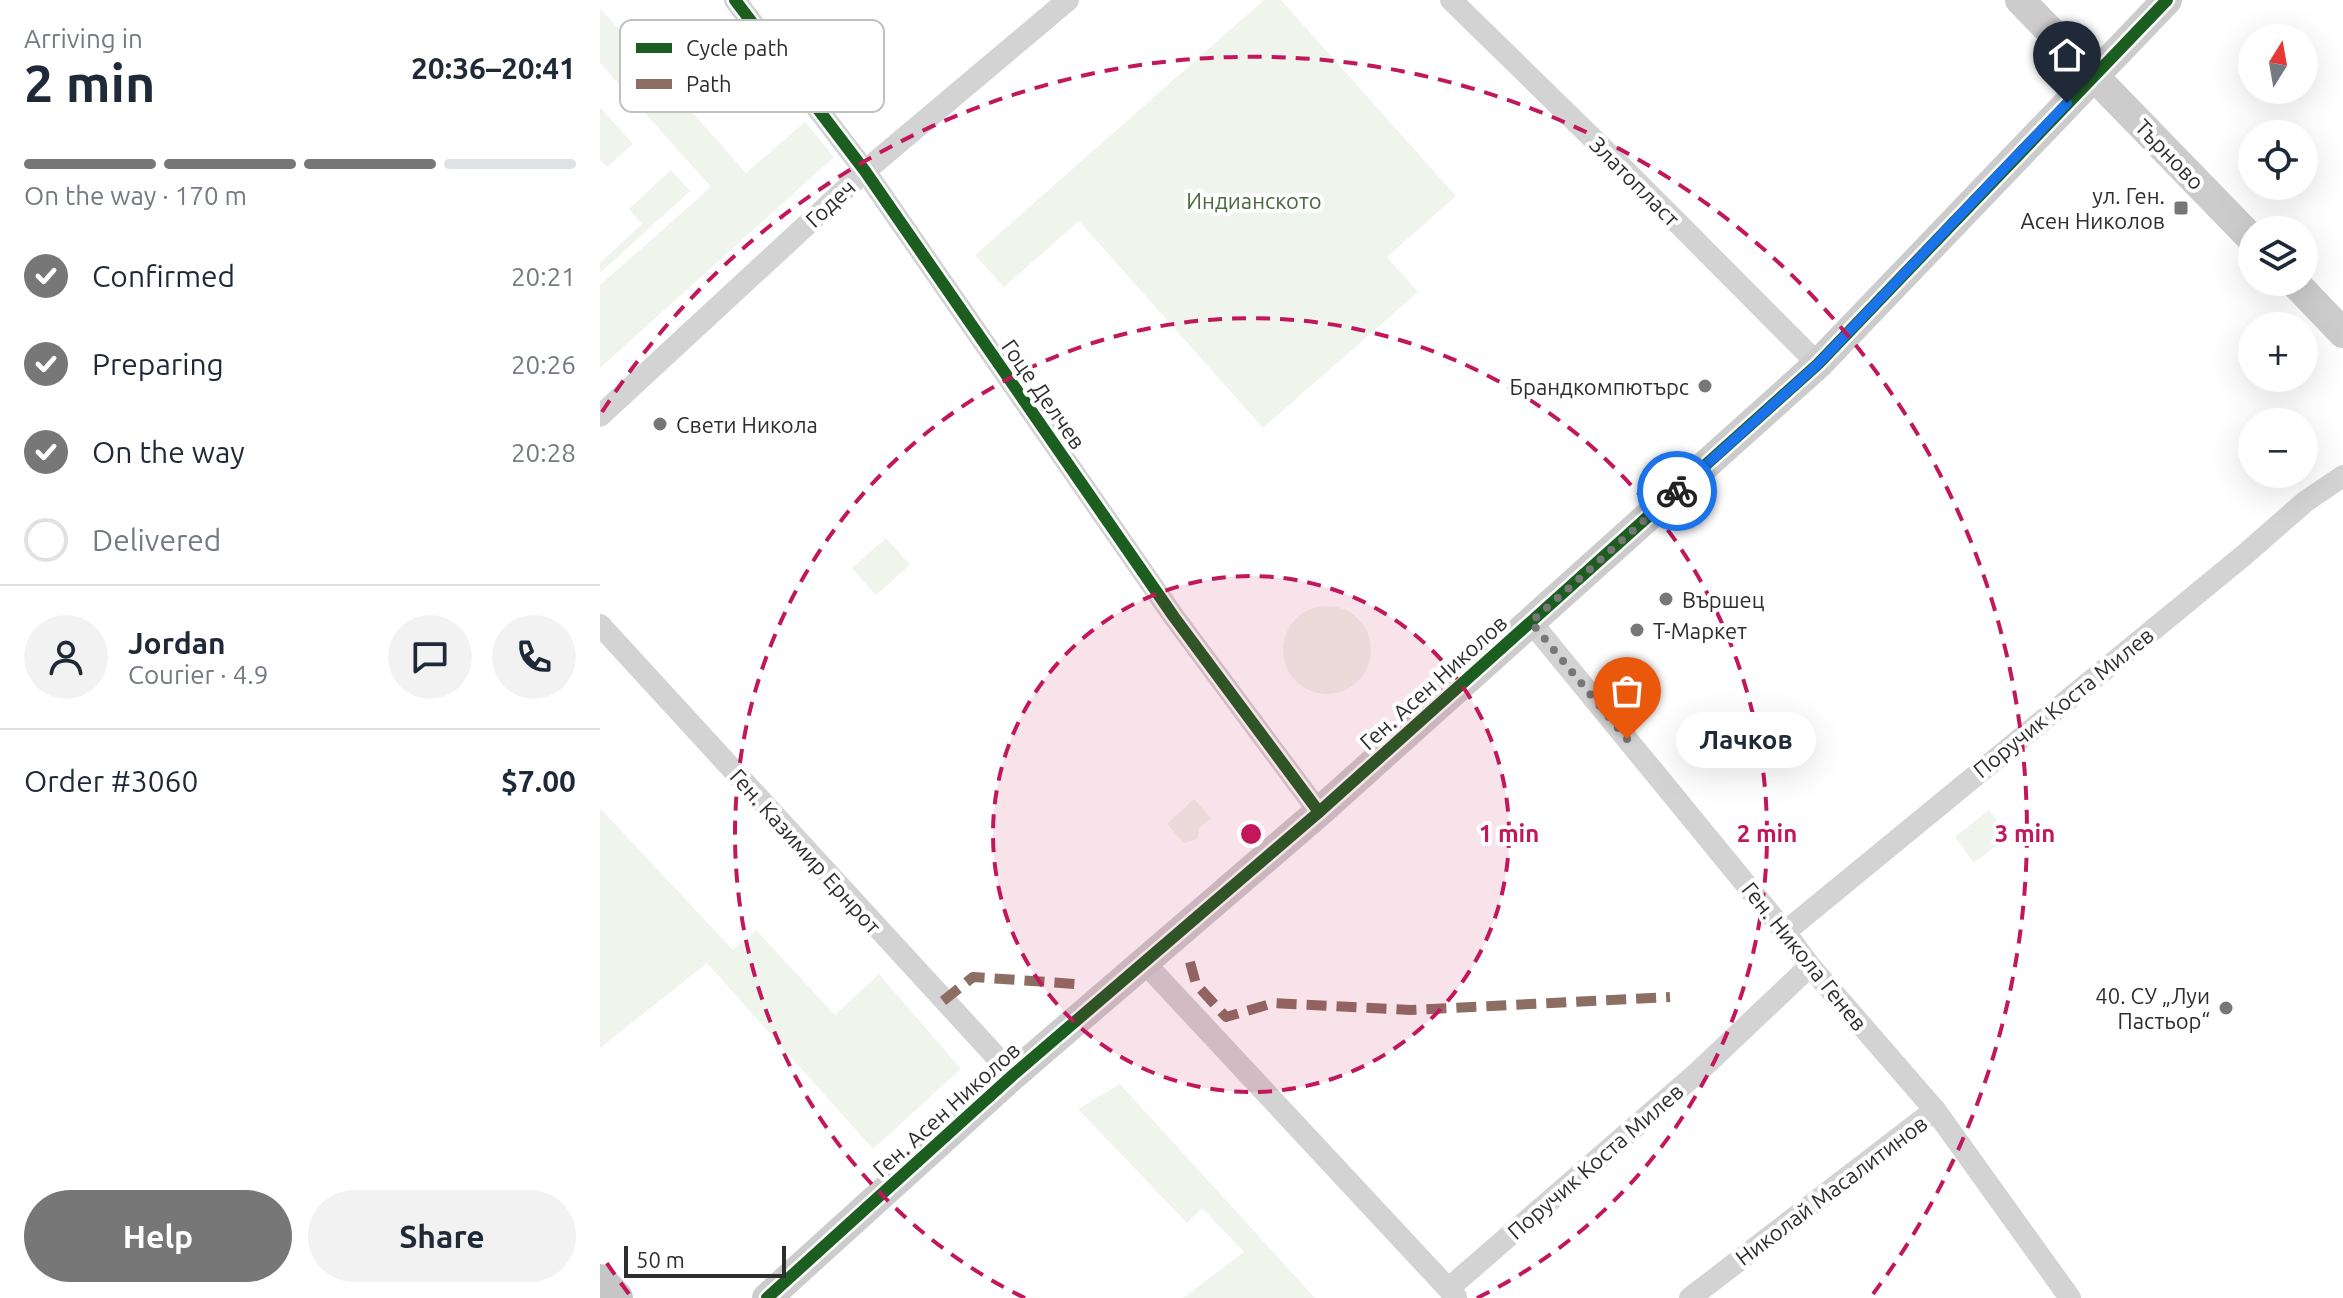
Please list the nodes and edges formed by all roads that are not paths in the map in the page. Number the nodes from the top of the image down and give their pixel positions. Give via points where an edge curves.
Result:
1 (735, 0) edge
2 (1068, 0) edge
3 (1451, 0) edge
4 (2020, 0) edge
5 (2167, 0) edge
6 (750, 20) edge
7 (2094, 76) junction
8 (820, 112) edge
9 (865, 171) junction
10 (2238, 225) edge
11 (2307, 296) edge
12 (2343, 333) edge
13 (1818, 364) junction
14 (600, 416) edge
15 (2343, 476) edge
16 (1531, 622) junction
17 (600, 625) edge
18 (1319, 812) junction
19 (1785, 932) junction
20 (1143, 961) junction
21 (1810, 966) junction
22 (1013, 1075) junction
23 (1935, 1110) junction
24 (600, 1281) edge
25 (1453, 1293) edge
26 (616, 1298) edge
27 (767, 1298) edge
28 (1690, 1298) edge
29 (2070, 1298) edge

1 - 6 street, Гоце Делчев
2 - 9 street, Годеч
3 - 13 street, Златопласт
4 - 7 street, Търново
5 - 7 street, Ген. Асен Николов
7 - 10 street, Търново
7 - 13 street, Ген. Асен Николов
8 - 9 street, Гоце Делчев
9 - 14 street, Годеч
9 - 18 street, Гоце Делчев via 1174,617
11 - 12 street
13 - 16 street, Ген. Асен Николов
15 - 19 street, Поручик Коста Милев via 2306,501
16 - 18 street, Ген. Асен Николов
16 - 19 street, Ген. Никола Генев
17 - 22 street, Ген. Казимир Ернрот
18 - 20 street, Ген. Асен Николов
19 - 21 street, Ген. Никола Генев
20 - 22 street, Ген. Асен Николов
20 - 25 street
21 - 23 street, Ген. Никола Генев
21 - 25 street, Поручик Коста Милев
22 - 27 street, Ген. Асен Николов
23 - 28 street, Николай Масалитинов
23 - 29 street, Ген. Никола Генев
24 - 26 main road

